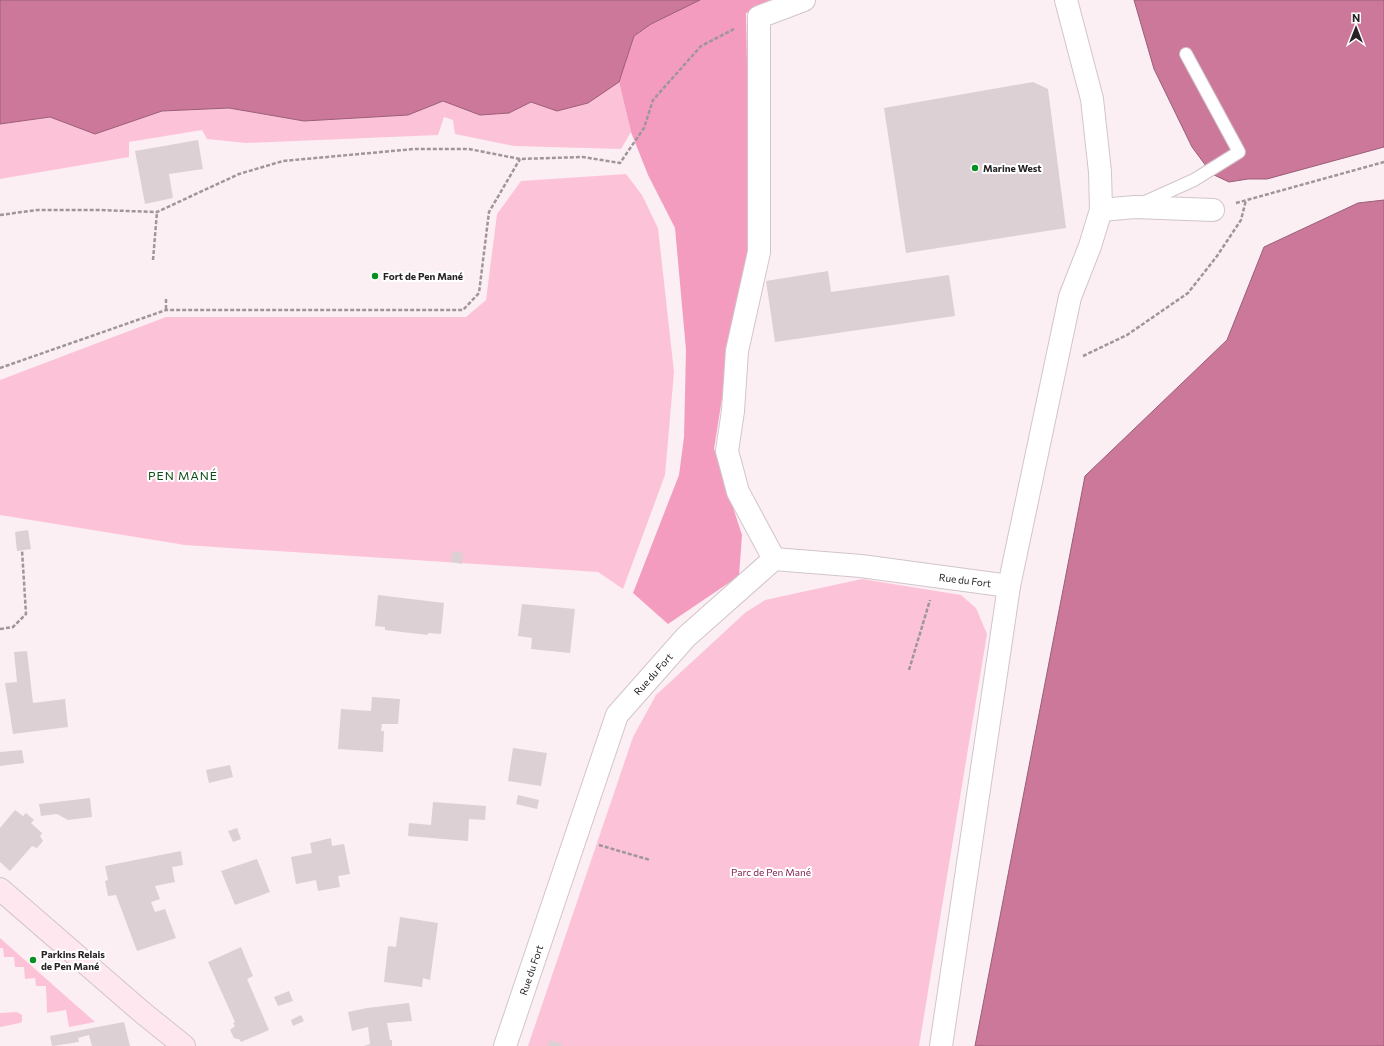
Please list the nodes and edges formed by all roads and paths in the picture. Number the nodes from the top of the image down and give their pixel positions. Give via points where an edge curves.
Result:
1 (804, 0) edge
2 (1066, 0) edge
3 (758, 17) junction
4 (1186, 54) dead end
5 (520, 159) junction
6 (1384, 162) edge
7 (1246, 200) junction
8 (1135, 207) junction
9 (1101, 210) junction
10 (1213, 210) joint
11 (158, 212) junction
12 (0, 215) edge
13 (153, 260) dead end
14 (166, 299) dead end
15 (166, 310) junction
16 (1080, 358) dead end
17 (0, 368) edge
18 (22, 550) dead end
19 (774, 559) junction
20 (937, 576) junction
21 (1009, 586) junction
22 (0, 629) edge
23 (909, 670) dead end
24 (575, 838) junction
25 (650, 860) dead end
26 (0, 890) edge
27 (184, 1046) edge
28 (505, 1046) edge
29 (941, 1046) edge

1 - 3 street
2 - 9 street via 1092,99 1100,172
3 - 5 path via 701,46 653,100 644,128 620,163 583,158
3 - 19 street via 758,252 737,351 734,411 727,452 738,492
4 - 8 lane via 1239,152 1194,180
5 - 11 path via 470,149 414,149 283,161 240,174
5 - 15 path via 489,212 479,293 463,310
6 - 7 path
7 - 10 path
7 - 16 path via 1241,220 1188,293 1127,335
8 - 9 street
8 - 10 street
9 - 21 street via 1070,297
11 - 12 path via 37,210
11 - 13 path
14 - 15 path
15 - 17 path
18 - 22 path via 26,614 13,627
19 - 20 street, Rue du Fort via 861,566
19 - 24 street, Rue du Fort via 686,637 616,715
20 - 21 street, Rue du Fort
20 - 23 path
21 - 29 street
24 - 25 path
24 - 28 street, Rue du Fort
26 - 27 street

